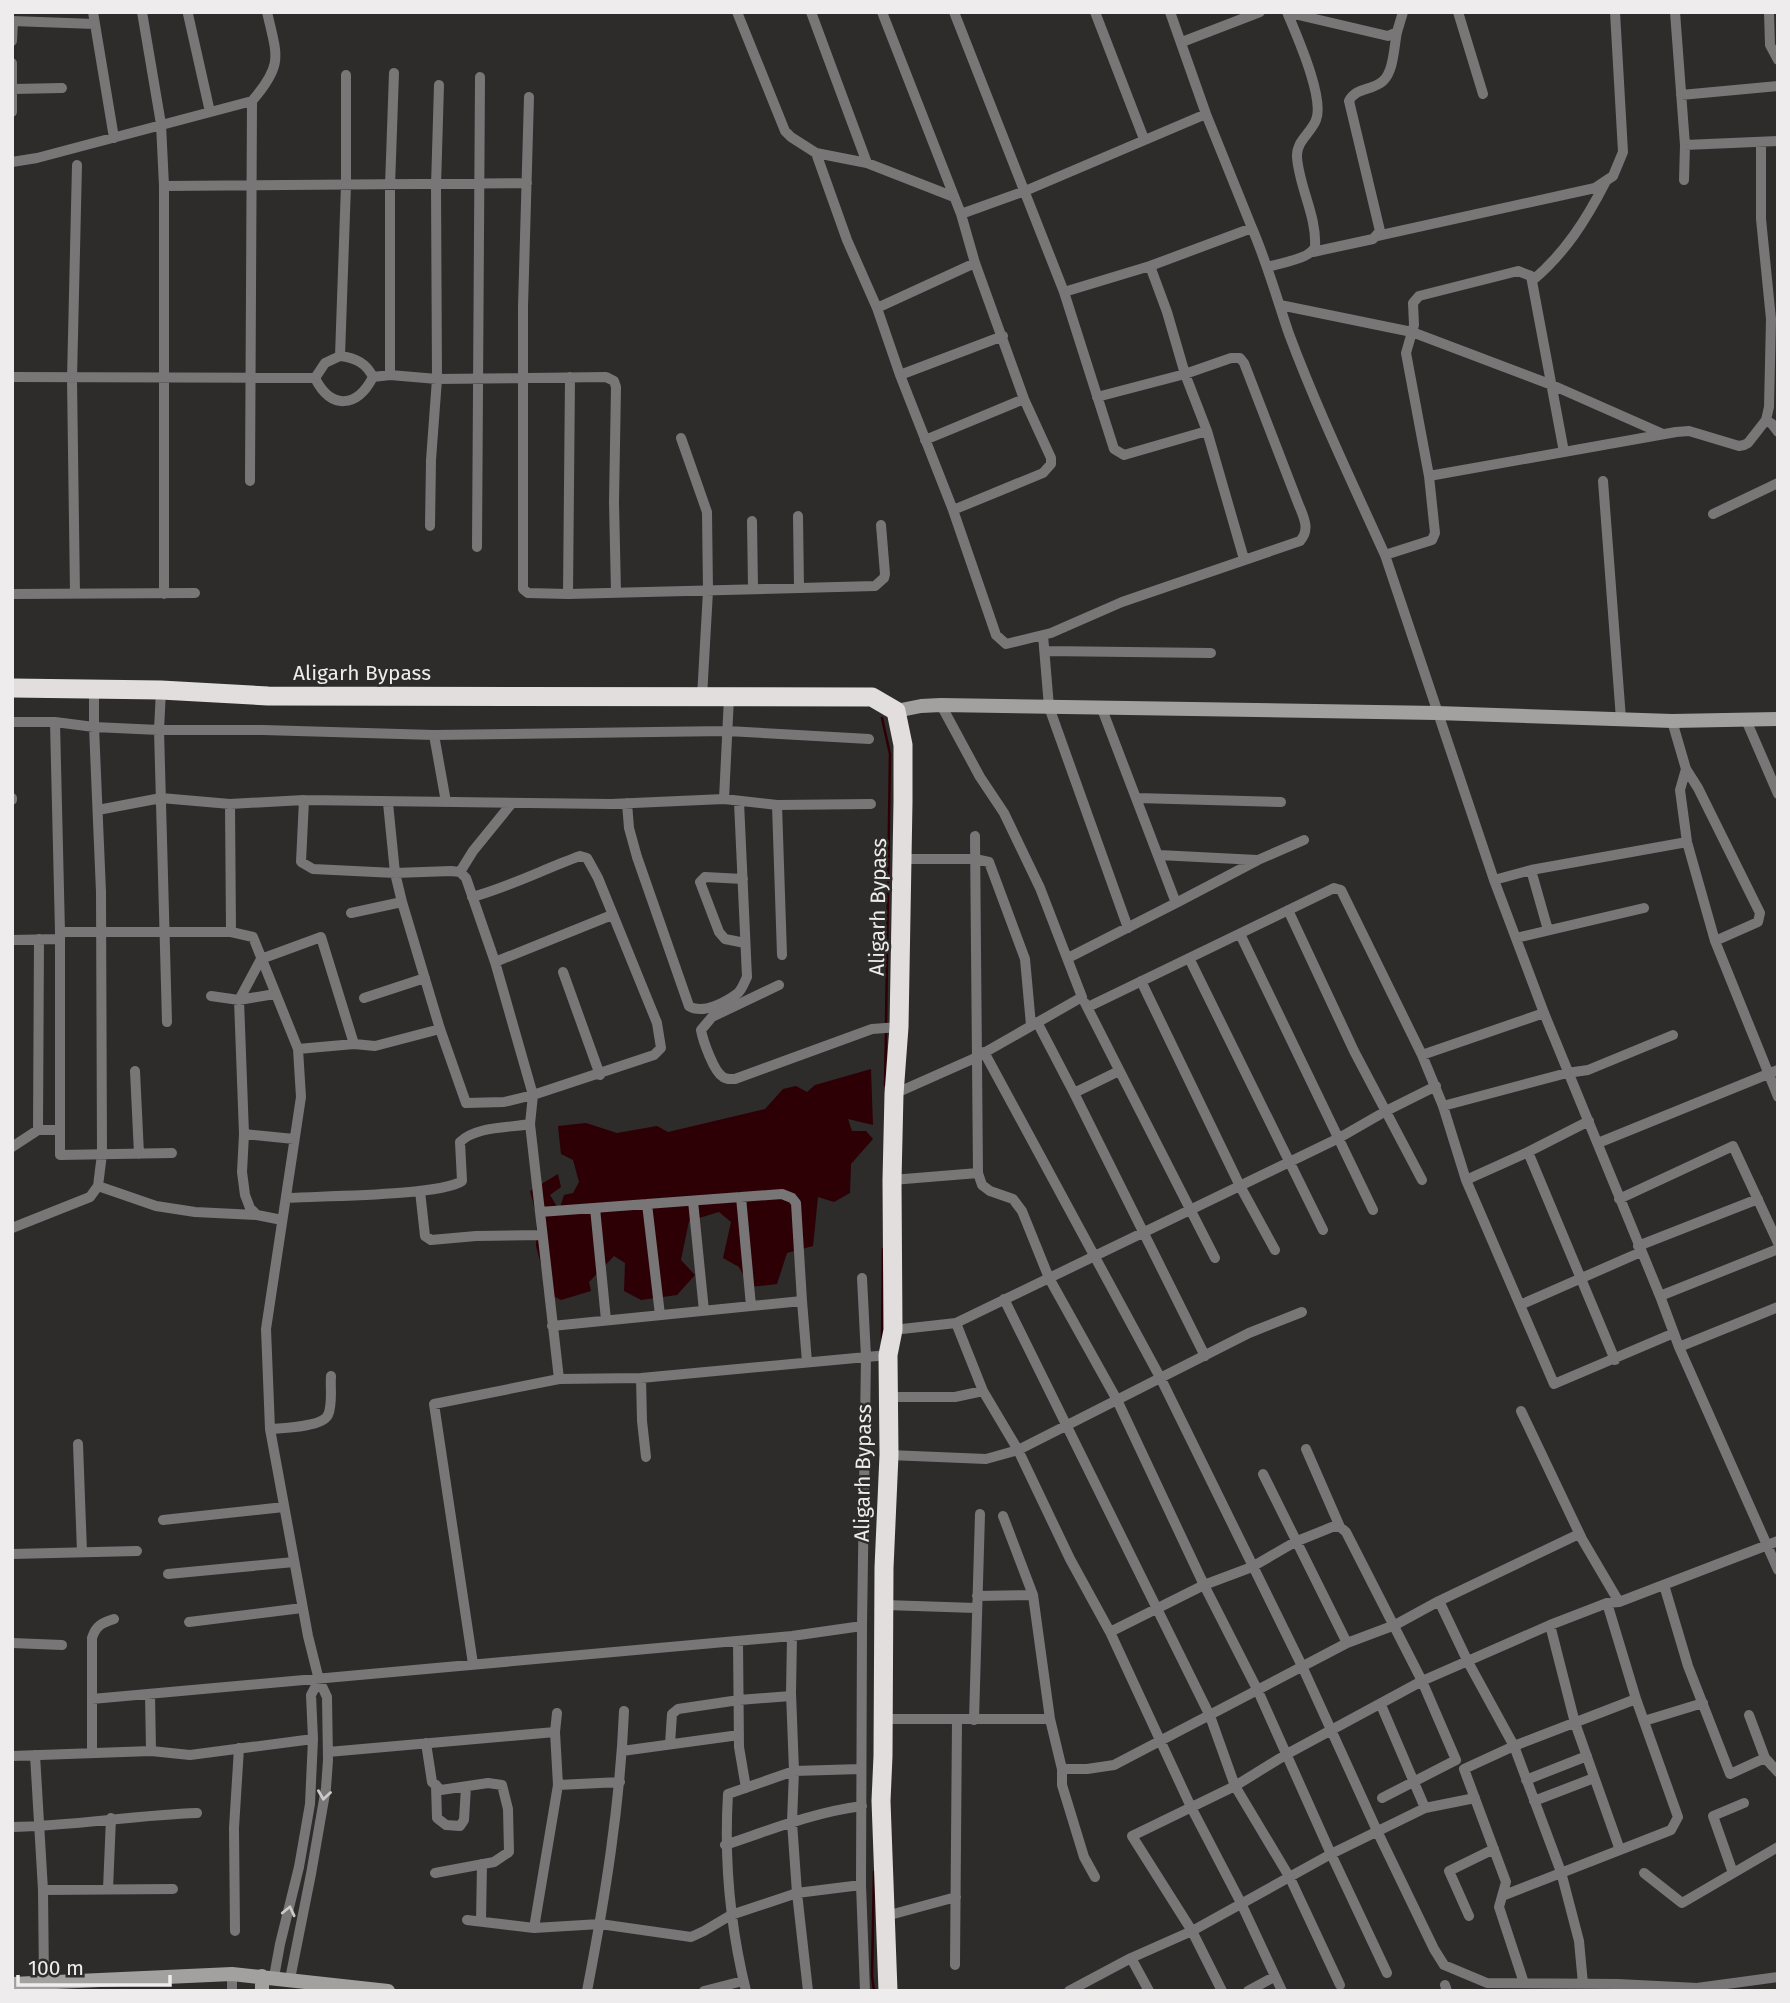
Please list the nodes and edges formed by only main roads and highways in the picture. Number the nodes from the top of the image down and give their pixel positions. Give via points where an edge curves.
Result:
1 (12, 688) edge
2 (888, 1991) edge

1 - 2 highway, Aligarh Bypass via 161,696 702,698 728,714 872,696 896,711 903,745 902,859 891,1027 893,1330 877,1356 887,1397 890,1455 881,1801

